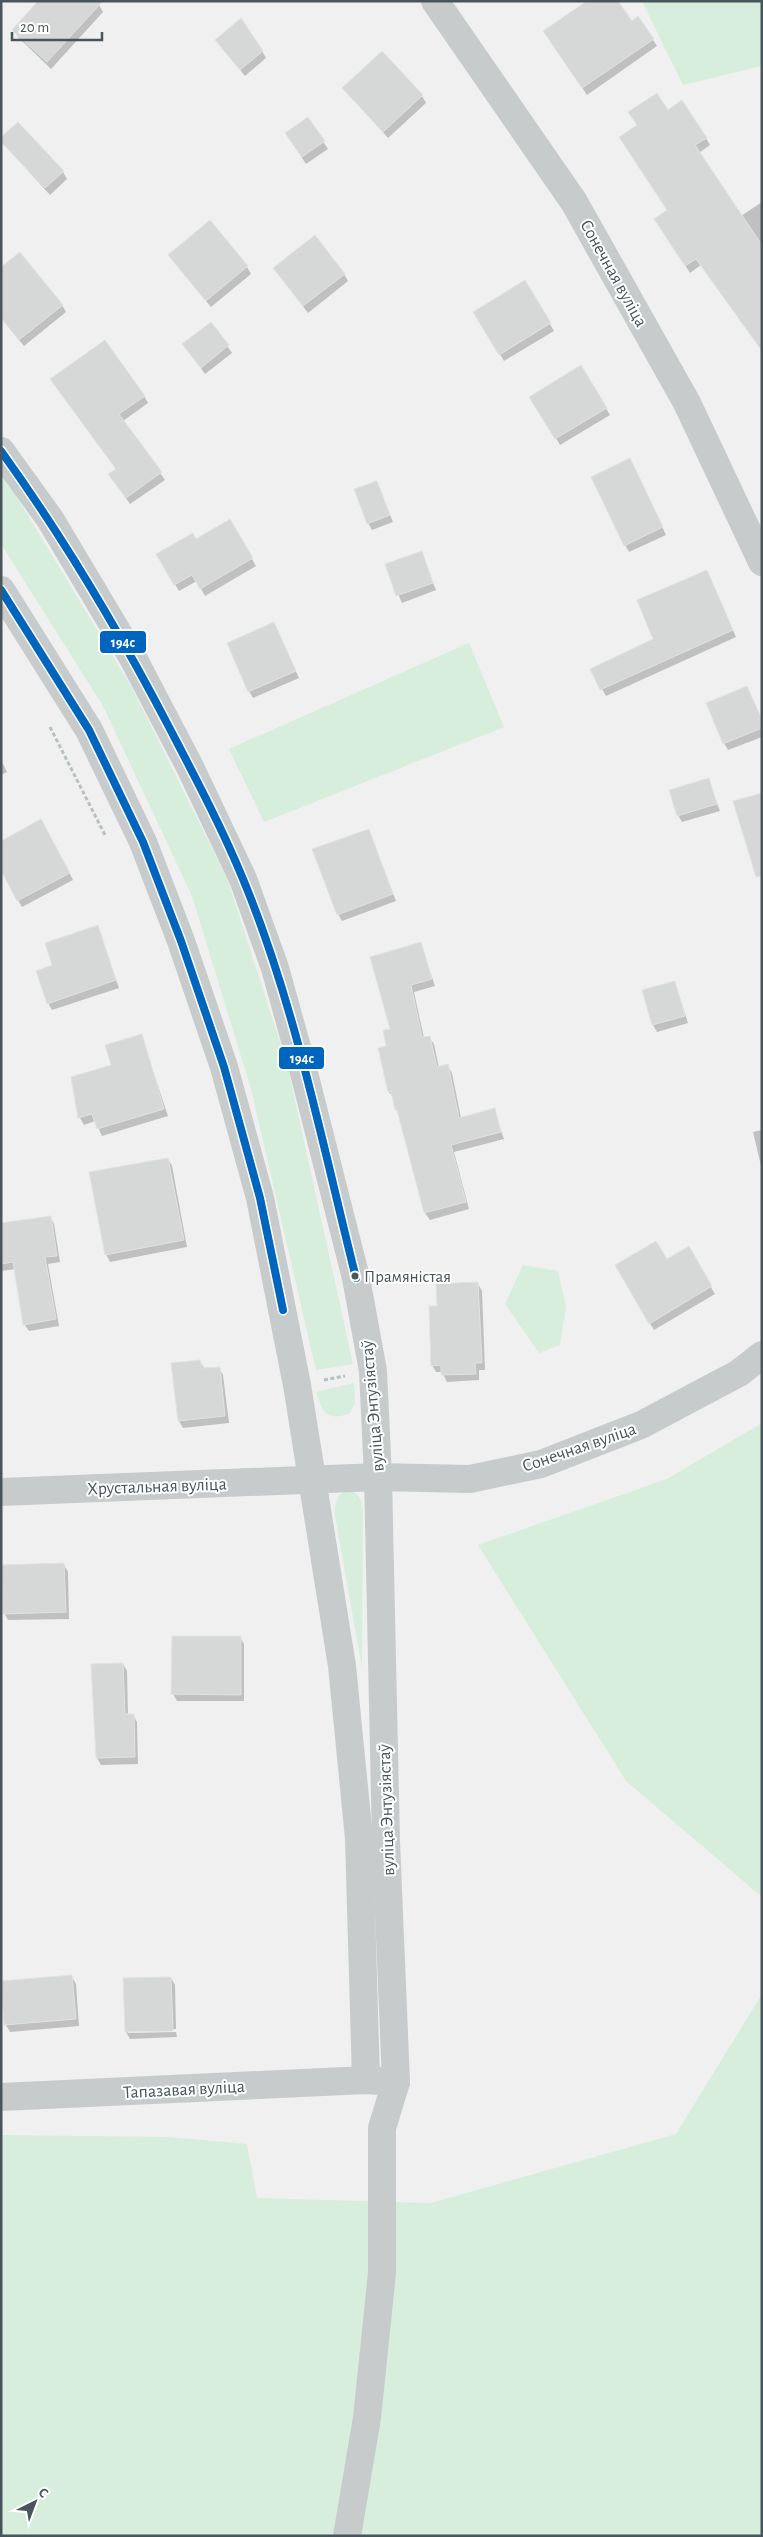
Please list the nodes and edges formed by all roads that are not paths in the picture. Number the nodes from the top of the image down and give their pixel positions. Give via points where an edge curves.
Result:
1 (435, 1) edge
2 (1, 451) edge
3 (762, 562) edge
4 (1, 590) edge
5 (762, 1354) edge
6 (378, 1478) junction
7 (314, 1480) junction
8 (1, 1492) edge
9 (366, 2080) junction
10 (396, 2082) junction
11 (1, 2098) edge
12 (382, 2128) junction
13 (347, 2536) edge

1 - 3 street, Сонечная вуліца via 574,202 687,403
2 - 6 street, вуліца Энтузіястаў via 50,519 133,658 243,879 275,968 356,1278 373,1371
4 - 7 street, вуліца Энтузіястаў via 89,730 143,842 181,940 224,1068 260,1198
5 - 6 street, Сонечная вуліца via 739,1373 641,1425 541,1464 470,1479
6 - 7 street, Сонечная вуліца
6 - 10 street, вуліца Энтузіястаў via 386,1842
7 - 8 street, Хрустальная вуліца
7 - 9 street, вуліца Энтузіястаў via 342,1666 359,1838
9 - 10 street, Тапазавая вуліца
9 - 11 street, Тапазавая вуліца
9 - 12 street, вуліца Энтузіястаў
10 - 12 street, вуліца Энтузіястаў
12 - 13 street via 382,2273 367,2418

